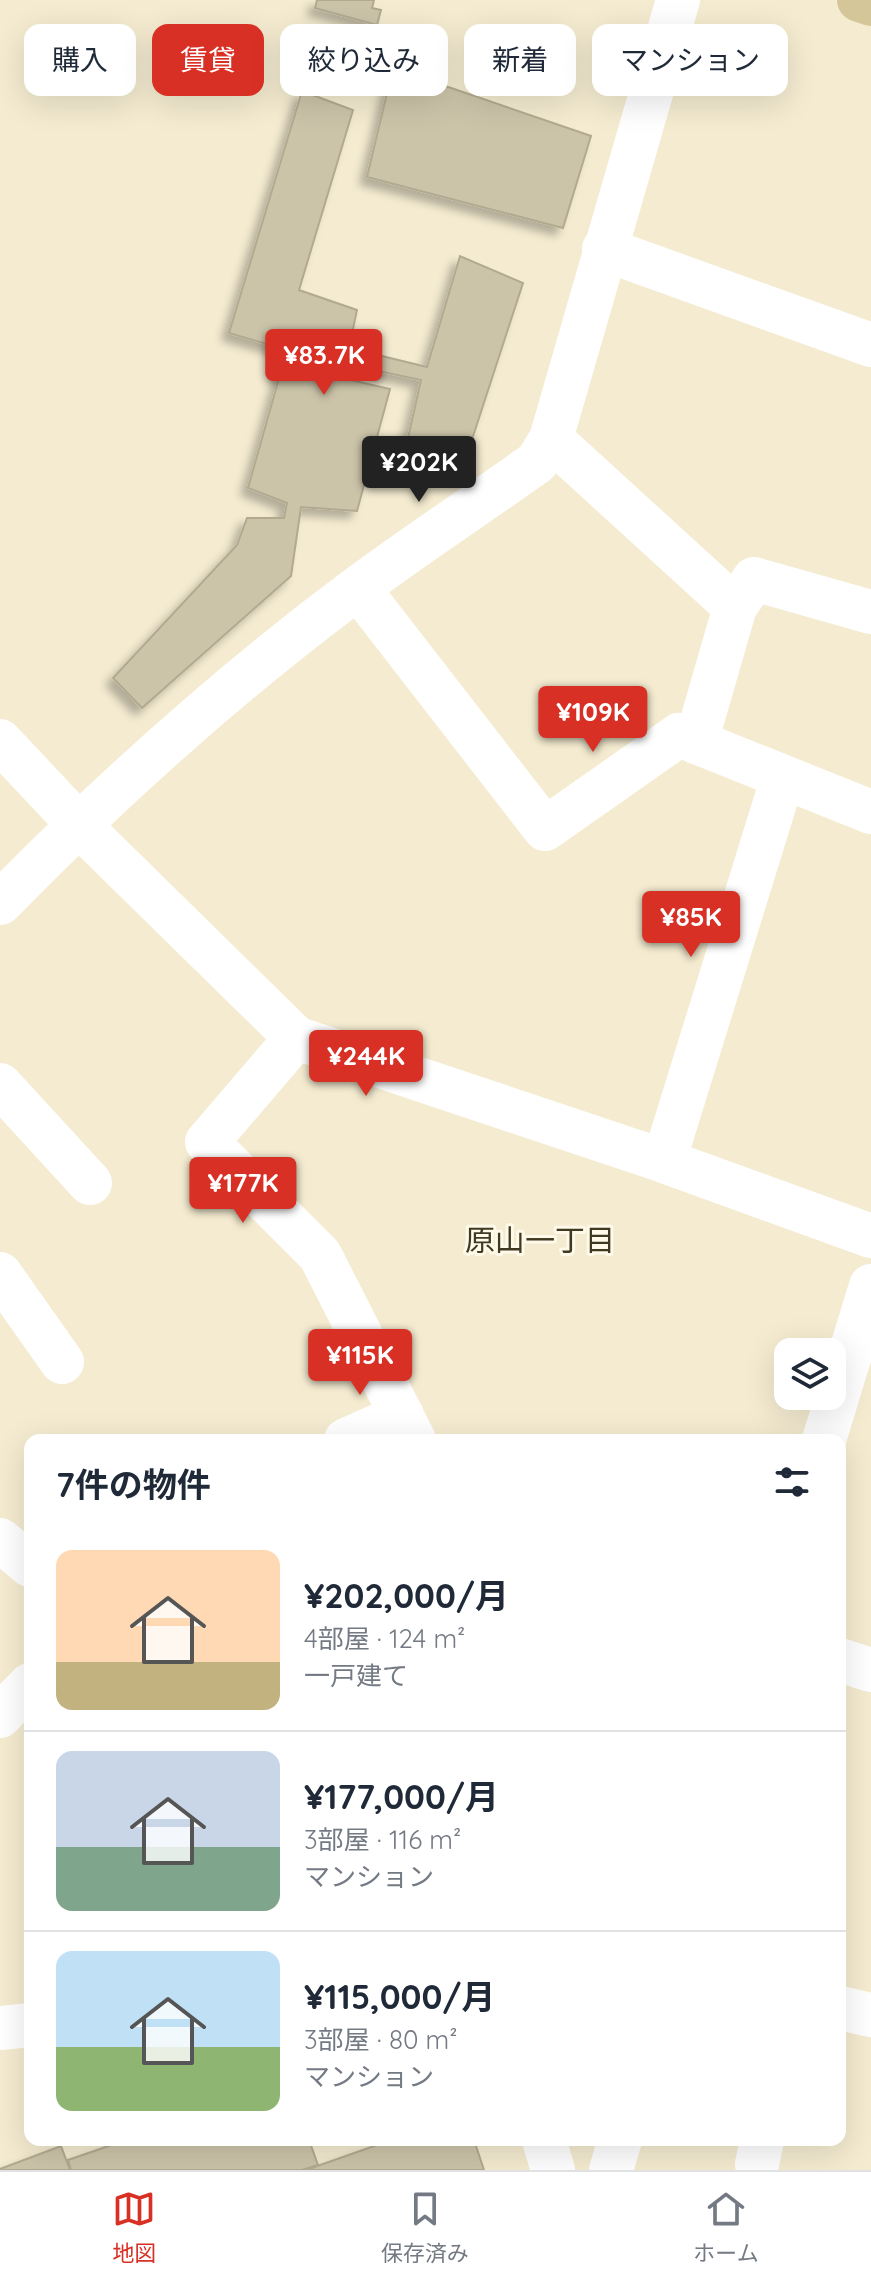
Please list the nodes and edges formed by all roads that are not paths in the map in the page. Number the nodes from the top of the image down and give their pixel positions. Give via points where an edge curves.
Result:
1 (678, 0) edge
2 (859, 0) edge
3 (871, 4) edge
4 (604, 249) junction
5 (871, 345) edge
6 (551, 439) junction
7 (358, 588) junction
8 (735, 607) junction
9 (871, 612) edge
10 (0, 741) edge
11 (696, 742) junction
12 (783, 777) junction
13 (871, 812) edge
14 (78, 824) junction
15 (0, 903) edge
16 (296, 1038) junction
17 (0, 1085) edge
18 (664, 1161) junction
19 (90, 1183) dead end
20 (871, 1236) edge
21 (0, 1274) edge
22 (871, 1286) edge
23 (62, 1362) dead end
24 (408, 1428) edge
25 (377, 1434) edge
26 (826, 1434) edge
27 (0, 1540) edge
28 (24, 1560) edge
29 (846, 1662) edge
30 (871, 1670) edge
31 (24, 1691) edge
32 (0, 1716) edge
33 (846, 2009) edge
34 (871, 2015) edge
35 (24, 2026) edge
36 (0, 2028) edge
37 (546, 2146) edge
38 (618, 2146) edge
39 (553, 2170) edge
40 (611, 2170) edge

1 - 4 street
2 - 3 main road
4 - 5 street
4 - 6 street
6 - 7 street via 537,462
6 - 8 street
7 - 11 street via 545,829 679,735
7 - 14 street via 215,702
8 - 9 street via 754,579
8 - 11 street
10 - 14 street
11 - 12 street
12 - 13 street
12 - 18 street
14 - 15 street
14 - 16 street
16 - 18 street
16 - 24 street via 207,1142 320,1255
17 - 19 street
18 - 20 street
21 - 23 street
22 - 26 street
24 - 25 street
27 - 28 street
29 - 30 street
31 - 32 street
33 - 34 street
35 - 36 street
37 - 39 street
38 - 40 street

